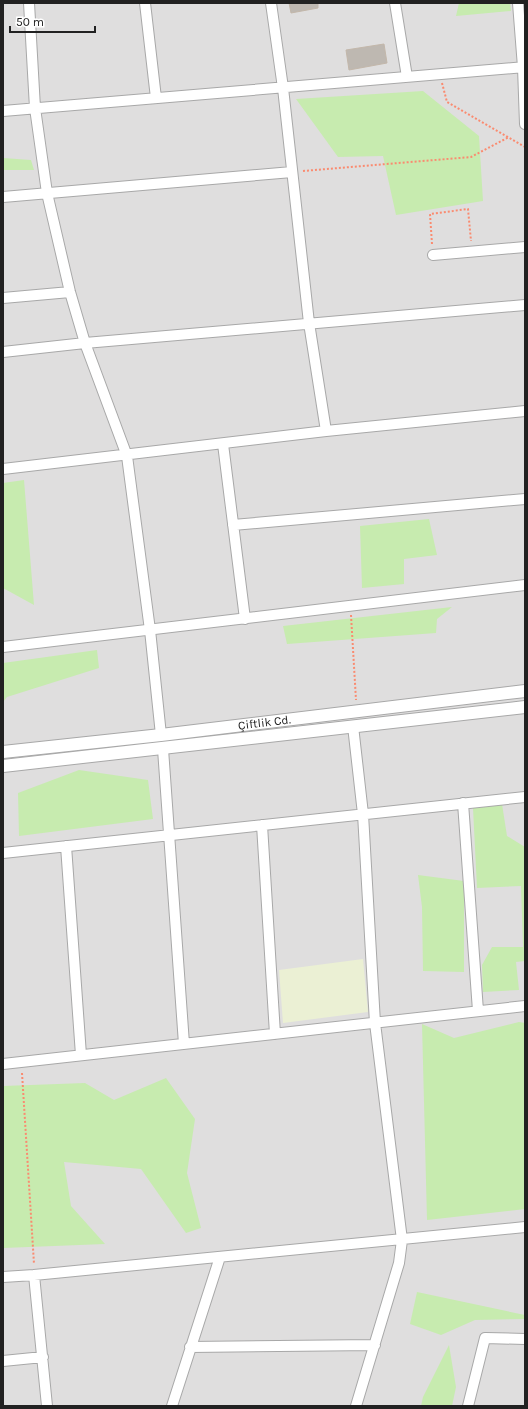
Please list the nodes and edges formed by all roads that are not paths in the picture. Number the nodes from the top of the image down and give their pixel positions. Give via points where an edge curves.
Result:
1 (29, 3) edge
2 (145, 3) edge
3 (271, 3) edge
4 (394, 3) edge
5 (518, 3) edge
6 (524, 67) edge
7 (408, 77) junction
8 (283, 88) junction
9 (156, 98) junction
10 (35, 108) junction
11 (3, 111) edge
12 (525, 124) edge
13 (292, 172) junction
14 (47, 193) junction
15 (3, 197) edge
16 (525, 247) edge
17 (433, 255) road end
18 (70, 292) junction
19 (3, 298) edge
20 (525, 305) edge
21 (309, 323) junction
22 (85, 343) junction
23 (3, 352) edge
24 (525, 411) edge
25 (326, 431) junction
26 (223, 444) junction
27 (127, 456) junction
28 (3, 469) edge
29 (525, 499) edge
30 (233, 525) junction
31 (525, 585) edge
32 (244, 619) junction
33 (150, 630) junction
34 (3, 647) edge
35 (525, 691) edge
36 (525, 707) edge
37 (353, 726) junction
38 (161, 735) junction
39 (163, 749) junction
40 (3, 752) edge
41 (3, 766) edge
42 (525, 797) edge
43 (463, 803) junction
44 (363, 814) junction
45 (262, 825) junction
46 (169, 835) junction
47 (66, 846) junction
48 (3, 853) edge
49 (525, 1006) edge
50 (478, 1011) junction
51 (375, 1023) junction
52 (275, 1034) junction
53 (184, 1044) junction
54 (81, 1055) junction
55 (3, 1064) edge
56 (525, 1227) edge
57 (402, 1240) junction
58 (220, 1257) junction
59 (34, 1275) junction
60 (3, 1277) edge
61 (525, 1339) edge
62 (375, 1345) junction
63 (190, 1347) junction
64 (43, 1357) junction
65 (3, 1361) edge
66 (47, 1406) edge
67 (172, 1406) edge
68 (356, 1406) edge
69 (468, 1406) edge

1 - 10 street
2 - 9 street
3 - 8 street
4 - 7 street
5 - 6 street
6 - 7 street
6 - 12 street
7 - 8 street
8 - 9 street
8 - 13 street
9 - 10 street
10 - 11 street
10 - 14 street
13 - 14 street
13 - 21 street
14 - 15 street
14 - 18 street
16 - 17 street
18 - 19 street
18 - 22 street
20 - 21 street
21 - 22 street
21 - 25 street
22 - 23 street
22 - 27 street
24 - 25 street
25 - 26 street
26 - 27 street
26 - 30 street
27 - 28 street
27 - 33 street
29 - 30 street
30 - 32 street
31 - 32 street
32 - 33 street
33 - 34 street
33 - 38 street
35 - 38 street, Çiftlik Cd.
36 - 37 street, Çiftlik Cd.
37 - 39 street, Çiftlik Cd.
37 - 44 street
38 - 40 street, Çiftlik Cd.
39 - 41 street, Çiftlik Cd.
39 - 46 street
42 - 43 street
43 - 44 street
43 - 50 street
44 - 45 street
44 - 51 street
45 - 46 street
45 - 52 street
46 - 47 street
46 - 53 street
47 - 48 street
47 - 54 street
49 - 50 street
50 - 51 street
51 - 52 street
51 - 57 street
52 - 53 street
53 - 54 street
54 - 55 street
56 - 57 street
57 - 58 street
57 - 62 street via 399,1263
58 - 59 street
58 - 63 street
59 - 60 street
59 - 64 street
61 - 69 street via 485,1338
62 - 63 street
62 - 68 street
63 - 67 street
64 - 65 street
64 - 66 street

